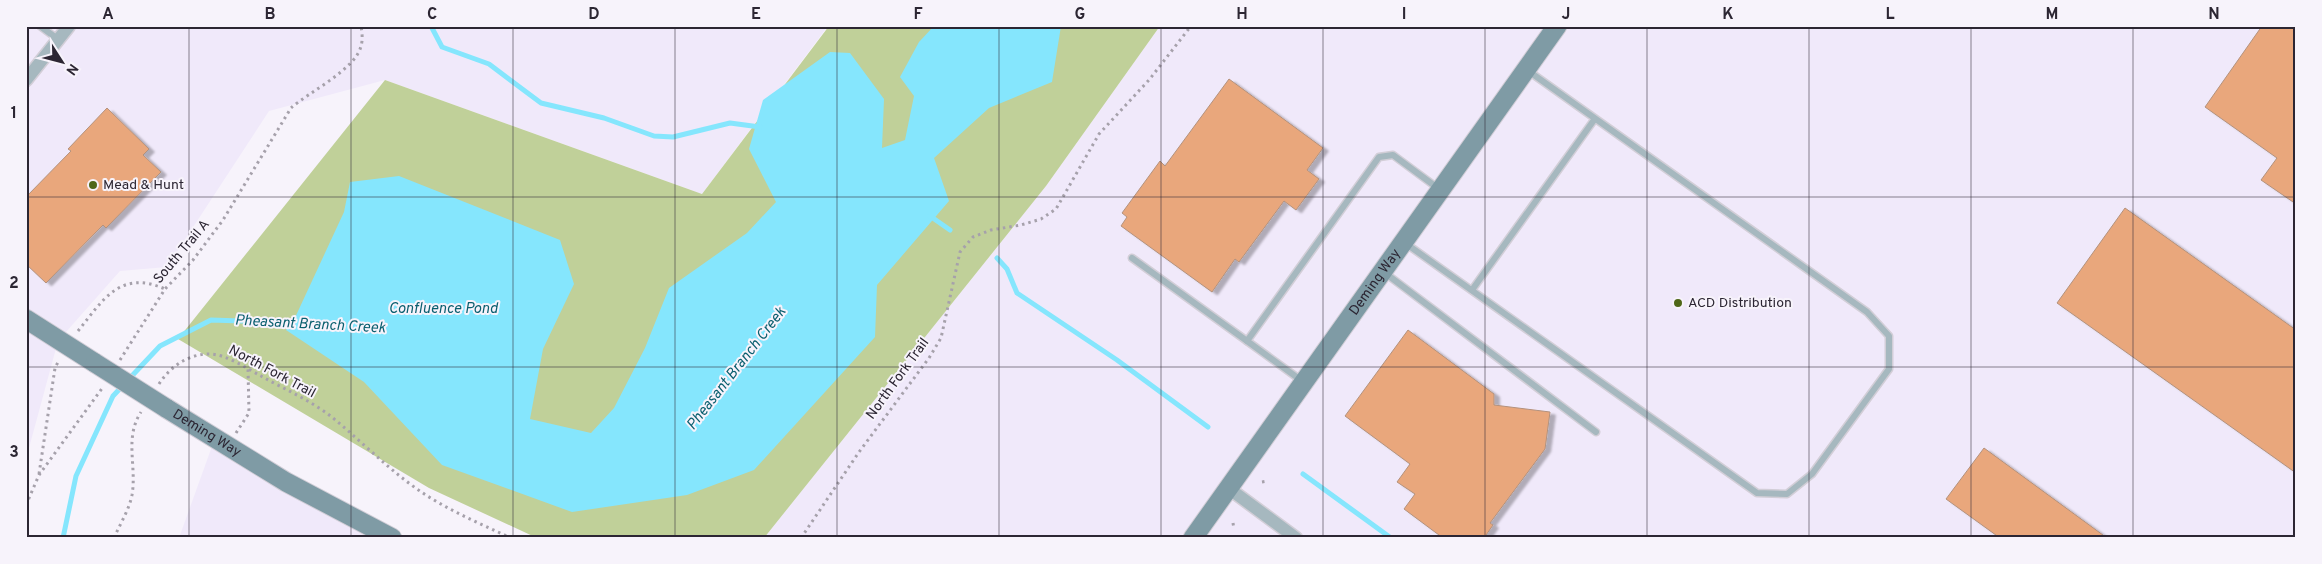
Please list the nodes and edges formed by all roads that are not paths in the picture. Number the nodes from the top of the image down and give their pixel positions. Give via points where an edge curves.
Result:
1 (40, 26) edge
2 (69, 26) edge
3 (1557, 26) edge
4 (59, 40) junction
5 (1526, 70) junction
6 (27, 77) edge
7 (1594, 120) junction
8 (1440, 189) junction
9 (1403, 241) junction
10 (1132, 258) dead end
11 (1382, 270) junction
12 (1472, 290) junction
13 (26, 319) edge
14 (1247, 341) junction
15 (1303, 381) junction
16 (1596, 432) dead end
17 (1228, 487) junction
18 (392, 538) edge
19 (1192, 538) edge
20 (1296, 538) edge

1 - 4 lane
2 - 4 street
3 - 5 street, Deming Way
4 - 6 street
5 - 7 lane
5 - 8 street, Deming Way
7 - 12 lane
7 - 12 lane via 1867,312 1889,336 1889,369 1812,474 1787,494 1757,493
8 - 9 street, Deming Way
8 - 14 lane via 1393,155 1380,158
9 - 11 street, Deming Way
9 - 12 lane
10 - 14 lane
11 - 15 street, Deming Way
11 - 16 lane
13 - 18 street, Deming Way, bridge via 227,446 324,504
14 - 15 lane
15 - 17 street, Deming Way
17 - 19 street, Deming Way
17 - 20 street

